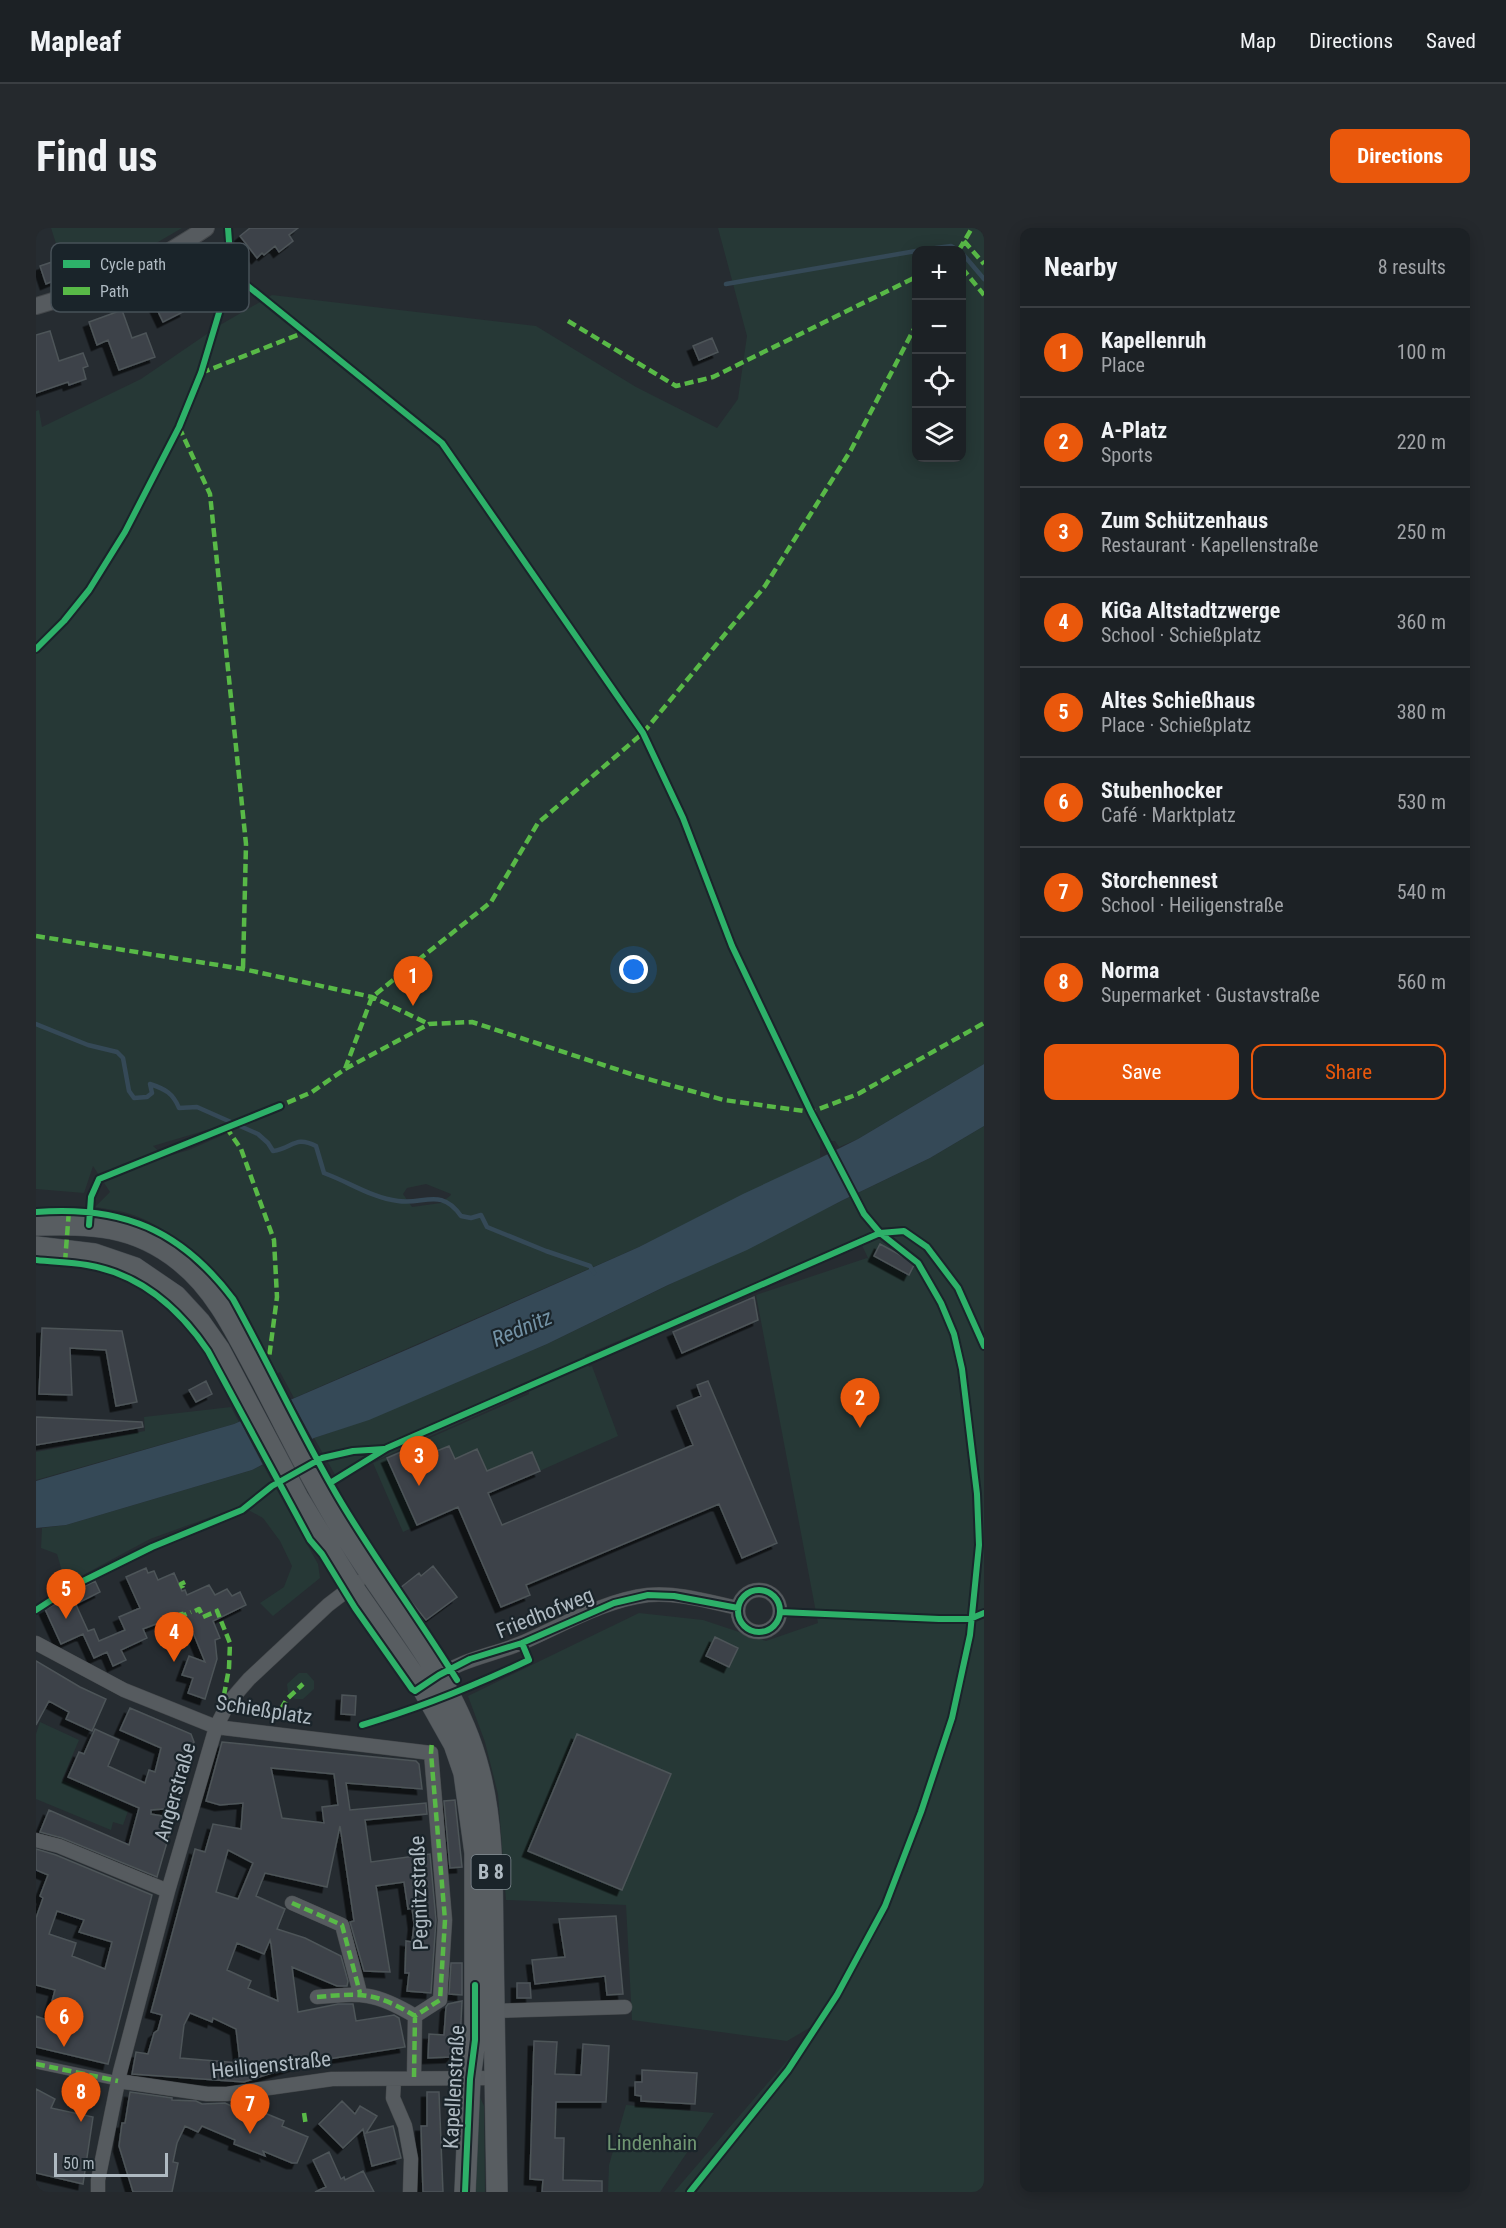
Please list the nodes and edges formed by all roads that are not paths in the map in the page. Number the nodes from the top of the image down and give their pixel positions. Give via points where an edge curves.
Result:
1 (206, 228) edge
2 (183, 243) edge
3 (51, 301) edge
4 (36, 306) edge
5 (36, 1225) edge
6 (36, 1247) edge
7 (370, 1572) junction
8 (352, 1586) junction
9 (738, 1608) dead end
10 (36, 1643) edge
11 (430, 1681) junction
12 (216, 1727) junction
13 (431, 1753) joint
14 (36, 1840) edge
15 (168, 1891) junction
16 (292, 1903) dead end
17 (360, 1993) junction
18 (317, 1997) dead end
19 (624, 2007) dead end
20 (485, 2010) junction
21 (415, 2016) junction
22 (36, 2064) edge
23 (414, 2077) junction
24 (497, 2078) junction
25 (394, 2079) junction
26 (470, 2079) junction
27 (118, 2081) junction
28 (98, 2192) edge
29 (411, 2192) edge
30 (465, 2192) edge
31 (497, 2192) edge

1 - 2 street
3 - 4 street
5 - 7 main road, Kapellenstraße / B 8 via 110,1227 136,1235 167,1251 194,1274 215,1298 318,1488
6 - 8 main road, Kapellenstraße / B 8 via 107,1257 135,1268 176,1296 219,1349 298,1498
7 - 8 street, Angerstraße
7 - 11 main road, Kapellenstraße / B 8
8 - 11 main road, Kapellenstraße / B 8
8 - 12 street, Angerstraße via 249,1679 229,1702
9 - 11 street, Friedhofweg via 674,1596 648,1595 614,1603 522,1643 471,1659
10 - 12 street, Schießplatz via 124,1690
11 - 20 main road, Kapellenstraße / B 8 via 468,1734 487,1810 492,1883
12 - 13 street, Schießplatz
12 - 15 street, Angerstraße
13 - 21 street, Pegnitzstraße via 445,1920 440,2000
14 - 15 street
15 - 27 street, Angerstraße
16 - 17 street via 342,1925
17 - 18 street
17 - 21 street via 391,2002
19 - 20 street, Kapellenstraße
20 - 24 main road, Kapellenstraße / B 8
20 - 26 main road, Kapellenstraße / B 8 via 475,2040
21 - 23 street
22 - 27 street
23 - 25 street, Heiligenstraße
23 - 26 street, Heiligenstraße
24 - 26 street, Kapellenstraße
24 - 31 main road, Kapellenstraße / B 8
25 - 27 street, Heiligenstraße via 332,2079 227,2094
25 - 29 street via 393,2098 405,2126 411,2159
26 - 30 main road, Kapellenstraße / B 8
27 - 28 street, Angerstraße

